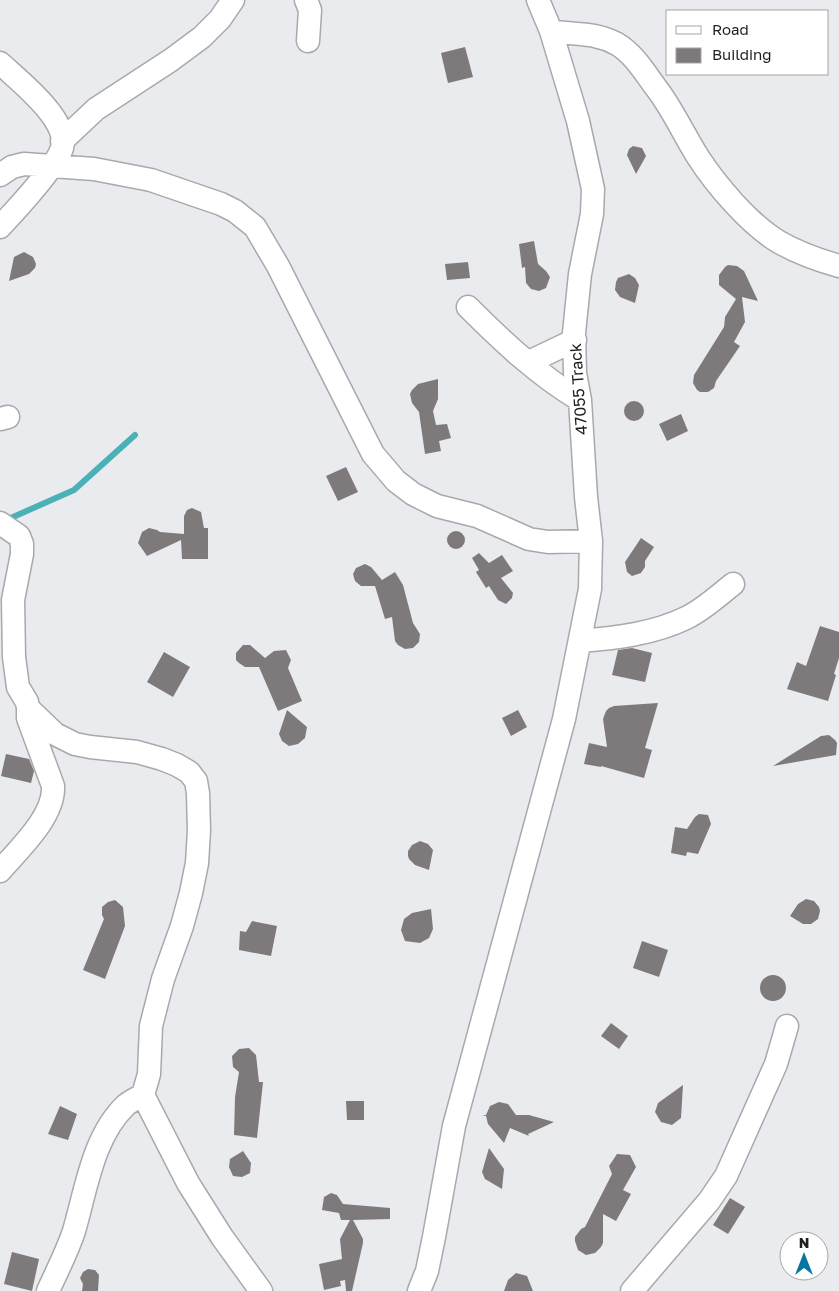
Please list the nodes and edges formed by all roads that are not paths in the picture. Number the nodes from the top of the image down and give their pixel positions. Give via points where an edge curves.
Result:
1 (233, 0) edge
2 (306, 0) edge
3 (538, 0) edge
4 (551, 31) junction
5 (308, 41) dead end
6 (0, 63) edge
7 (62, 141) junction
8 (52, 166) junction
9 (0, 175) edge
10 (0, 227) edge
11 (839, 266) edge
12 (468, 307) dead end
13 (574, 340) junction
14 (529, 362) junction
15 (580, 400) junction
16 (0, 523) edge
17 (591, 540) junction
18 (733, 584) dead end
19 (580, 641) junction
20 (28, 708) junction
21 (0, 871) edge
22 (787, 1026) dead end
23 (142, 1095) junction
24 (48, 1291) edge
25 (262, 1291) edge
26 (419, 1291) edge
27 (632, 1291) edge

1 - 7 street via 202,37 96,109
2 - 5 street via 310,10
3 - 4 street, 47055 Track
4 - 11 street via 597,36 618,44 629,53 664,98 698,158 748,217 779,242
4 - 13 street, 47055 Track via 578,121 593,189
6 - 7 street via 53,116
7 - 8 street via 62,148
8 - 9 street via 18,164
8 - 10 street
8 - 17 street via 94,169 151,180 235,211 255,227 373,454 396,481 437,506 477,516 529,539 548,542
12 - 14 street
13 - 14 street
13 - 15 street, 47055 Track
14 - 15 street
15 - 17 street, 47055 Track
16 - 20 street via 19,536 22,544 13,600 14,656 18,687
17 - 19 street, 47055 Track via 590,589
18 - 19 street via 686,618 622,637
19 - 26 street, 47055 Track via 548,783 454,1126 431,1254
20 - 21 street via 28,718 54,786 54,795 42,820
20 - 23 street via 55,734 75,744 138,752 162,759 189,772 196,781 197,863 151,1026 149,1074
22 - 27 street via 776,1064 726,1176 709,1201
23 - 24 street via 121,1111 102,1140 68,1249
23 - 25 street via 188,1183

